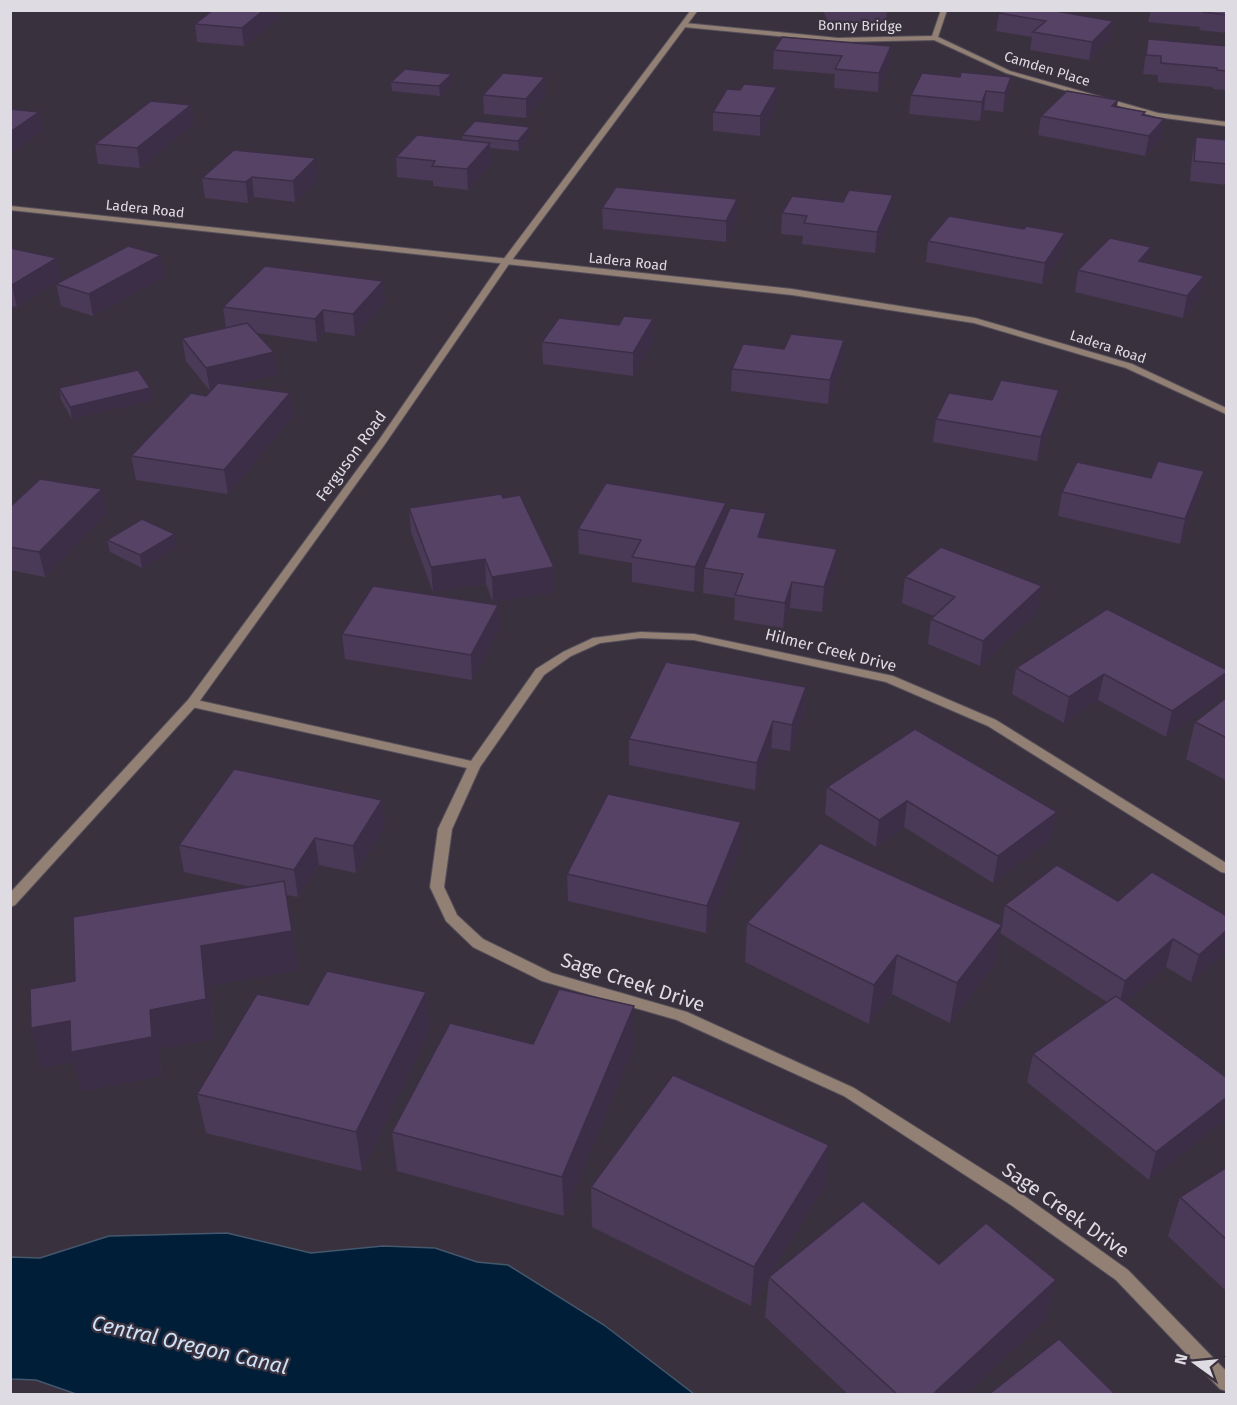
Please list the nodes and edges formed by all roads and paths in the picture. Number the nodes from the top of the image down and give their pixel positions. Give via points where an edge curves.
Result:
1 (695, 10) edge
2 (944, 10) edge
3 (684, 25) junction
4 (935, 38) junction
5 (1227, 124) edge
6 (10, 207) edge
7 (506, 262) junction
8 (1227, 411) edge
9 (192, 703) junction
10 (474, 766) junction
11 (1227, 869) edge
12 (10, 902) edge
13 (1227, 1383) edge

1 - 3 street, Ferguson Road
2 - 4 street
3 - 4 street, Bonny Bridge via 838,40
3 - 7 street, Ferguson Road
4 - 5 street, Camden Place via 1008,72 1157,114
6 - 7 street, Ladera Road
7 - 8 street, Ladera Road via 792,292 975,321 1129,366
7 - 9 street, Ferguson Road via 375,452
9 - 10 street
9 - 12 street, Ferguson Road
10 - 11 street, Hilmer Creek Drive via 540,672 567,654 597,640 640,635 694,637 889,679 992,723
10 - 13 street, Sage Creek Drive via 445,829 437,887 451,918 478,943 548,977 682,1016 849,1092 1017,1200 1122,1275

